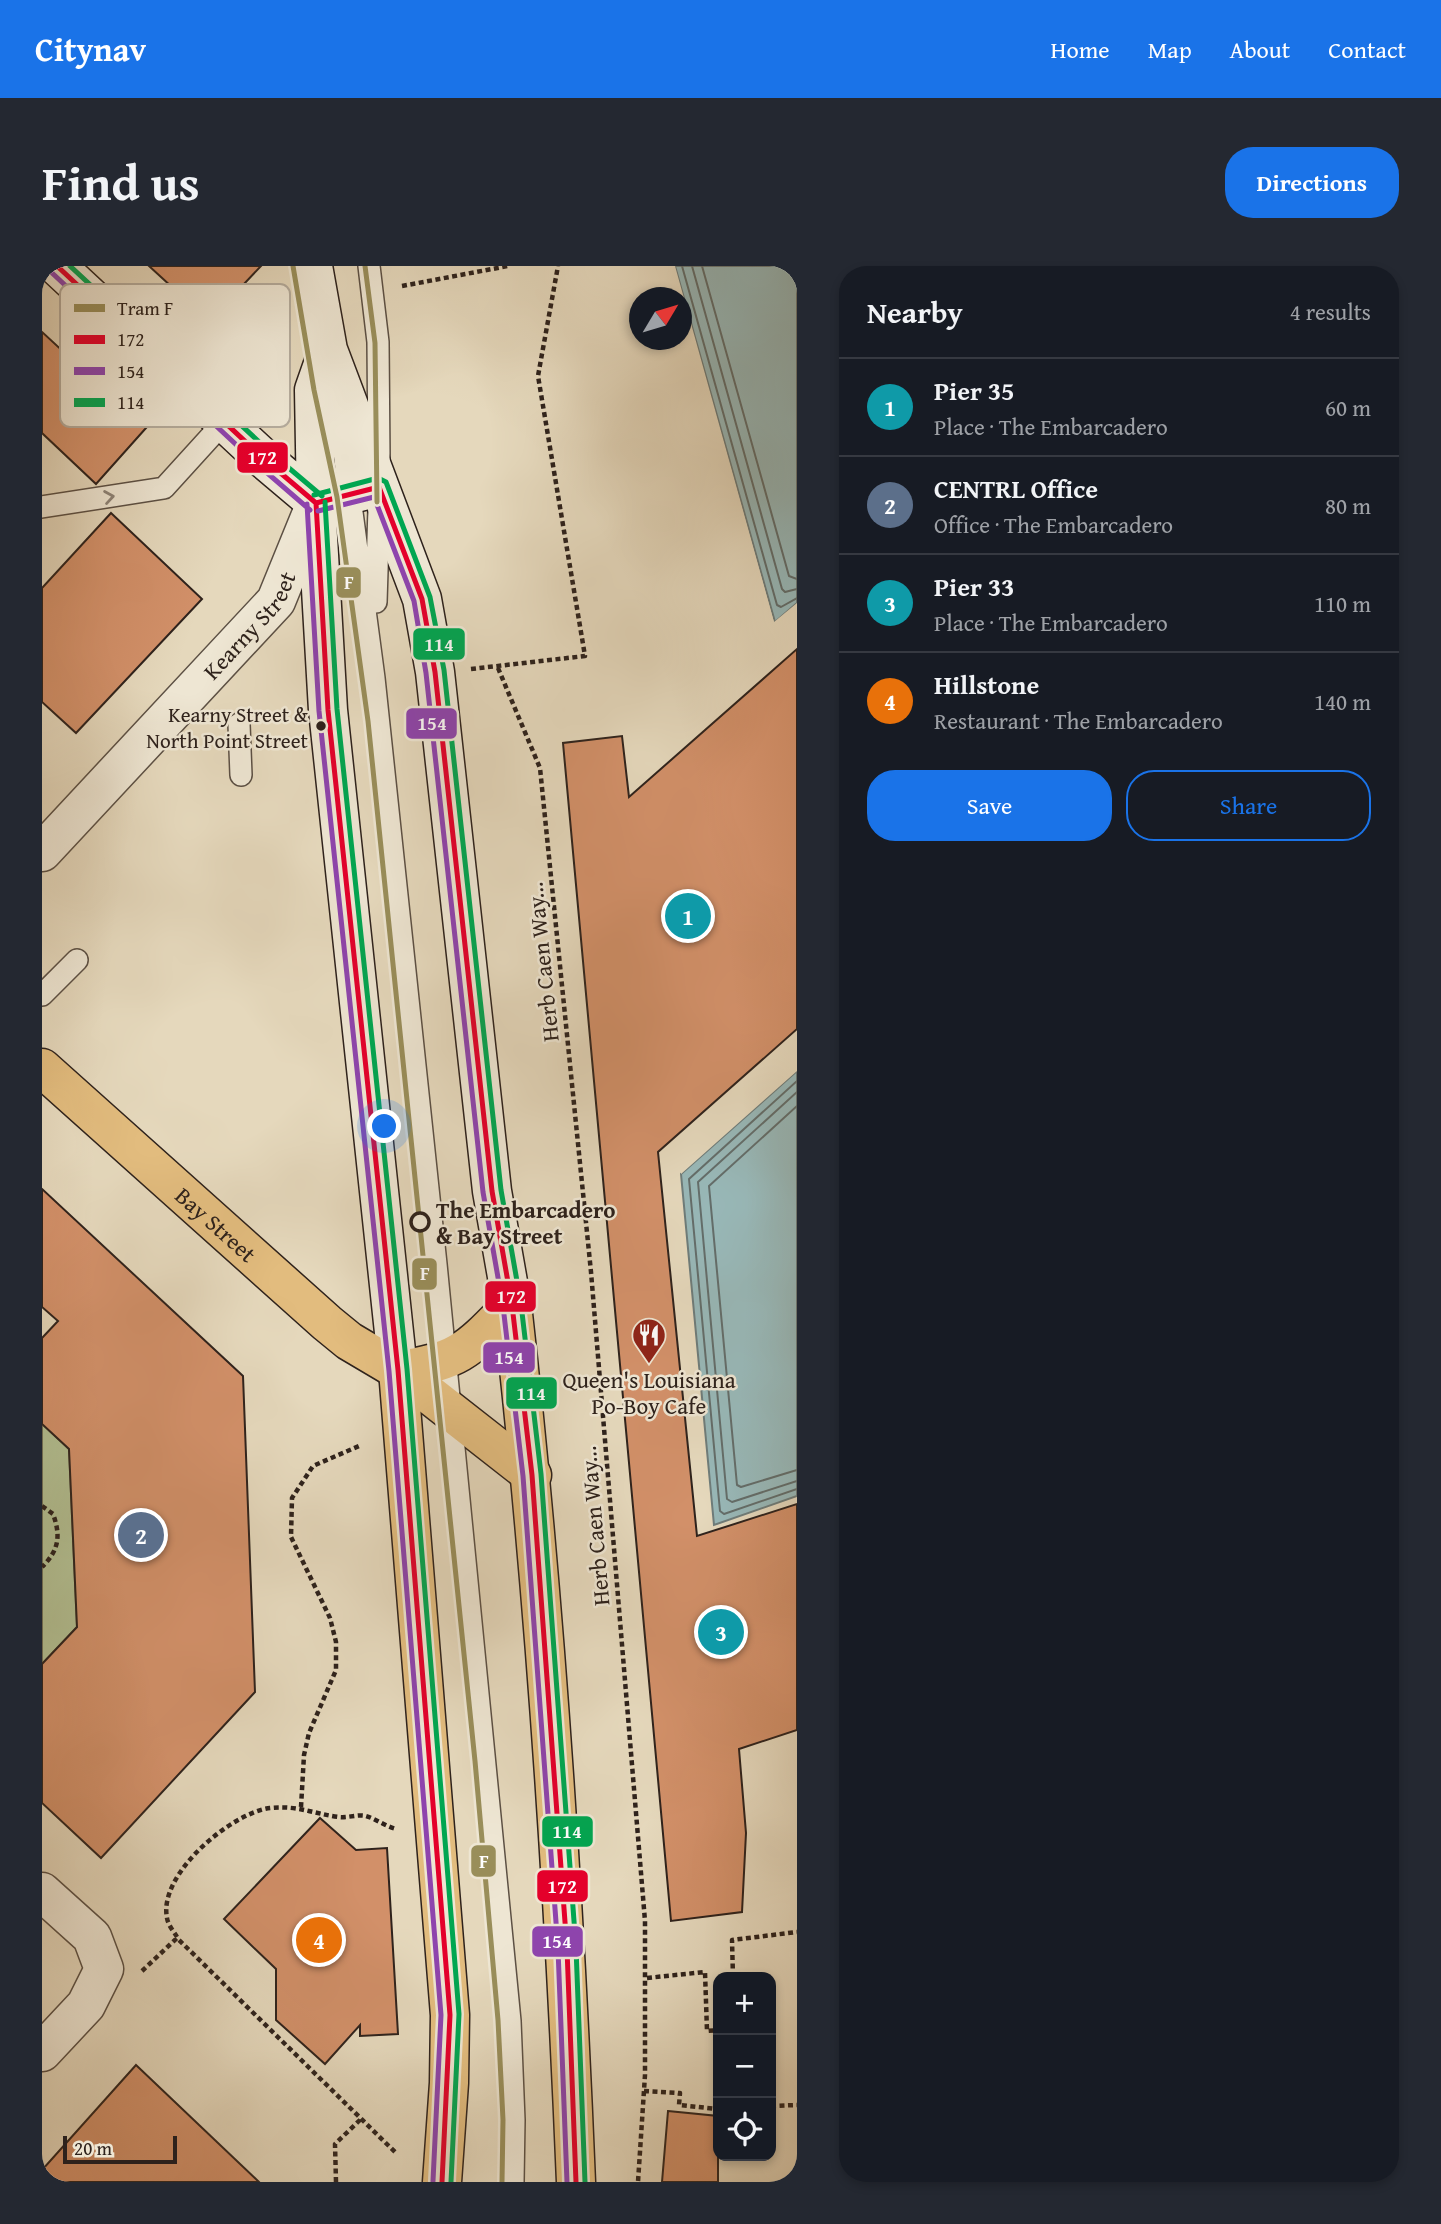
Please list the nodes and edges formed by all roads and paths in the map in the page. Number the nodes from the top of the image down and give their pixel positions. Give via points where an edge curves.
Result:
1 (57, 266) edge
2 (313, 266) edge
3 (369, 266) edge
4 (508, 266) edge
5 (558, 266) edge
6 (76, 284) edge
7 (402, 286) dead end
8 (328, 350) junction
9 (219, 427) edge
10 (230, 427) edge
11 (366, 490) junction
12 (316, 503) junction
13 (42, 507) edge
14 (498, 668) junction
15 (467, 669) dead end
16 (239, 724) dead end
17 (241, 775) dead end
18 (42, 852) edge
19 (78, 960) dead end
20 (42, 995) edge
21 (42, 1068) edge
22 (512, 1305) junction
23 (446, 1361) junction
24 (398, 1370) junction
25 (450, 1410) junction
26 (359, 1446) dead end
27 (531, 1475) junction
28 (42, 1506) edge
29 (42, 1567) edge
30 (301, 1807) junction
31 (397, 1829) dead end
32 (42, 1892) edge
33 (797, 1932) edge
34 (177, 1938) junction
35 (122, 1971) junction
36 (733, 1972) edge
37 (647, 1978) junction
38 (713, 2030) edge
39 (42, 2052) edge
40 (644, 2091) junction
41 (797, 2105) edge
42 (776, 2106) edge
43 (713, 2108) edge
44 (361, 2119) junction
45 (396, 2153) dead end
46 (336, 2182) edge
47 (442, 2182) edge
48 (513, 2182) edge
49 (576, 2182) edge
50 (638, 2182) edge

1 - 6 main road
2 - 8 main road
3 - 11 lane via 378,342
4 - 7 path
5 - 14 path via 538,376 585,656
8 - 11 main road
8 - 12 main road via 314,390
13 -> 9 lane via 164,488
10 - 12 main road
11 - 12 main road
11 - 22 main road via 422,599 435,672 492,1191
11 - 23 lane via 374,678
12 - 18 main road, Kearny Street via 276,601
12 - 24 main road via 328,710
14 - 15 path
14 - 37 path, Herb Caen Way... via 540,768 591,1272
16 - 17 lane
19 - 20 lane
21 - 24 main road, Bay Street via 327,1323
22 - 23 main road
22 - 27 main road
23 - 24 main road
23 - 25 lane
24 - 25 main road, Bay Street
24 - 47 main road via 450,2015
25 - 27 main road, Bay Street
25 - 48 lane via 509,2021
26 - 30 path via 313,1466 292,1498 291,1537 330,1618 336,1642 336,1670 304,1755
27 - 49 main road via 566,1949
28 - 29 path via 53,1514 59,1540
30 - 31 path via 339,1816 365,1816
30 - 34 path via 267,1809 229,1825 189,1860 168,1898 167,1919
32 - 35 main road
33 - 36 path via 732,1940
34 - 35 path
34 - 44 path
35 - 39 main road
37 - 38 path via 705,1972 707,2031
37 - 40 path, Herb Caen Way...
40 - 43 path via 680,2093 680,2105
40 - 50 path, Herb Caen Way...
41 - 42 path
44 - 45 path
44 - 46 path via 335,2144

